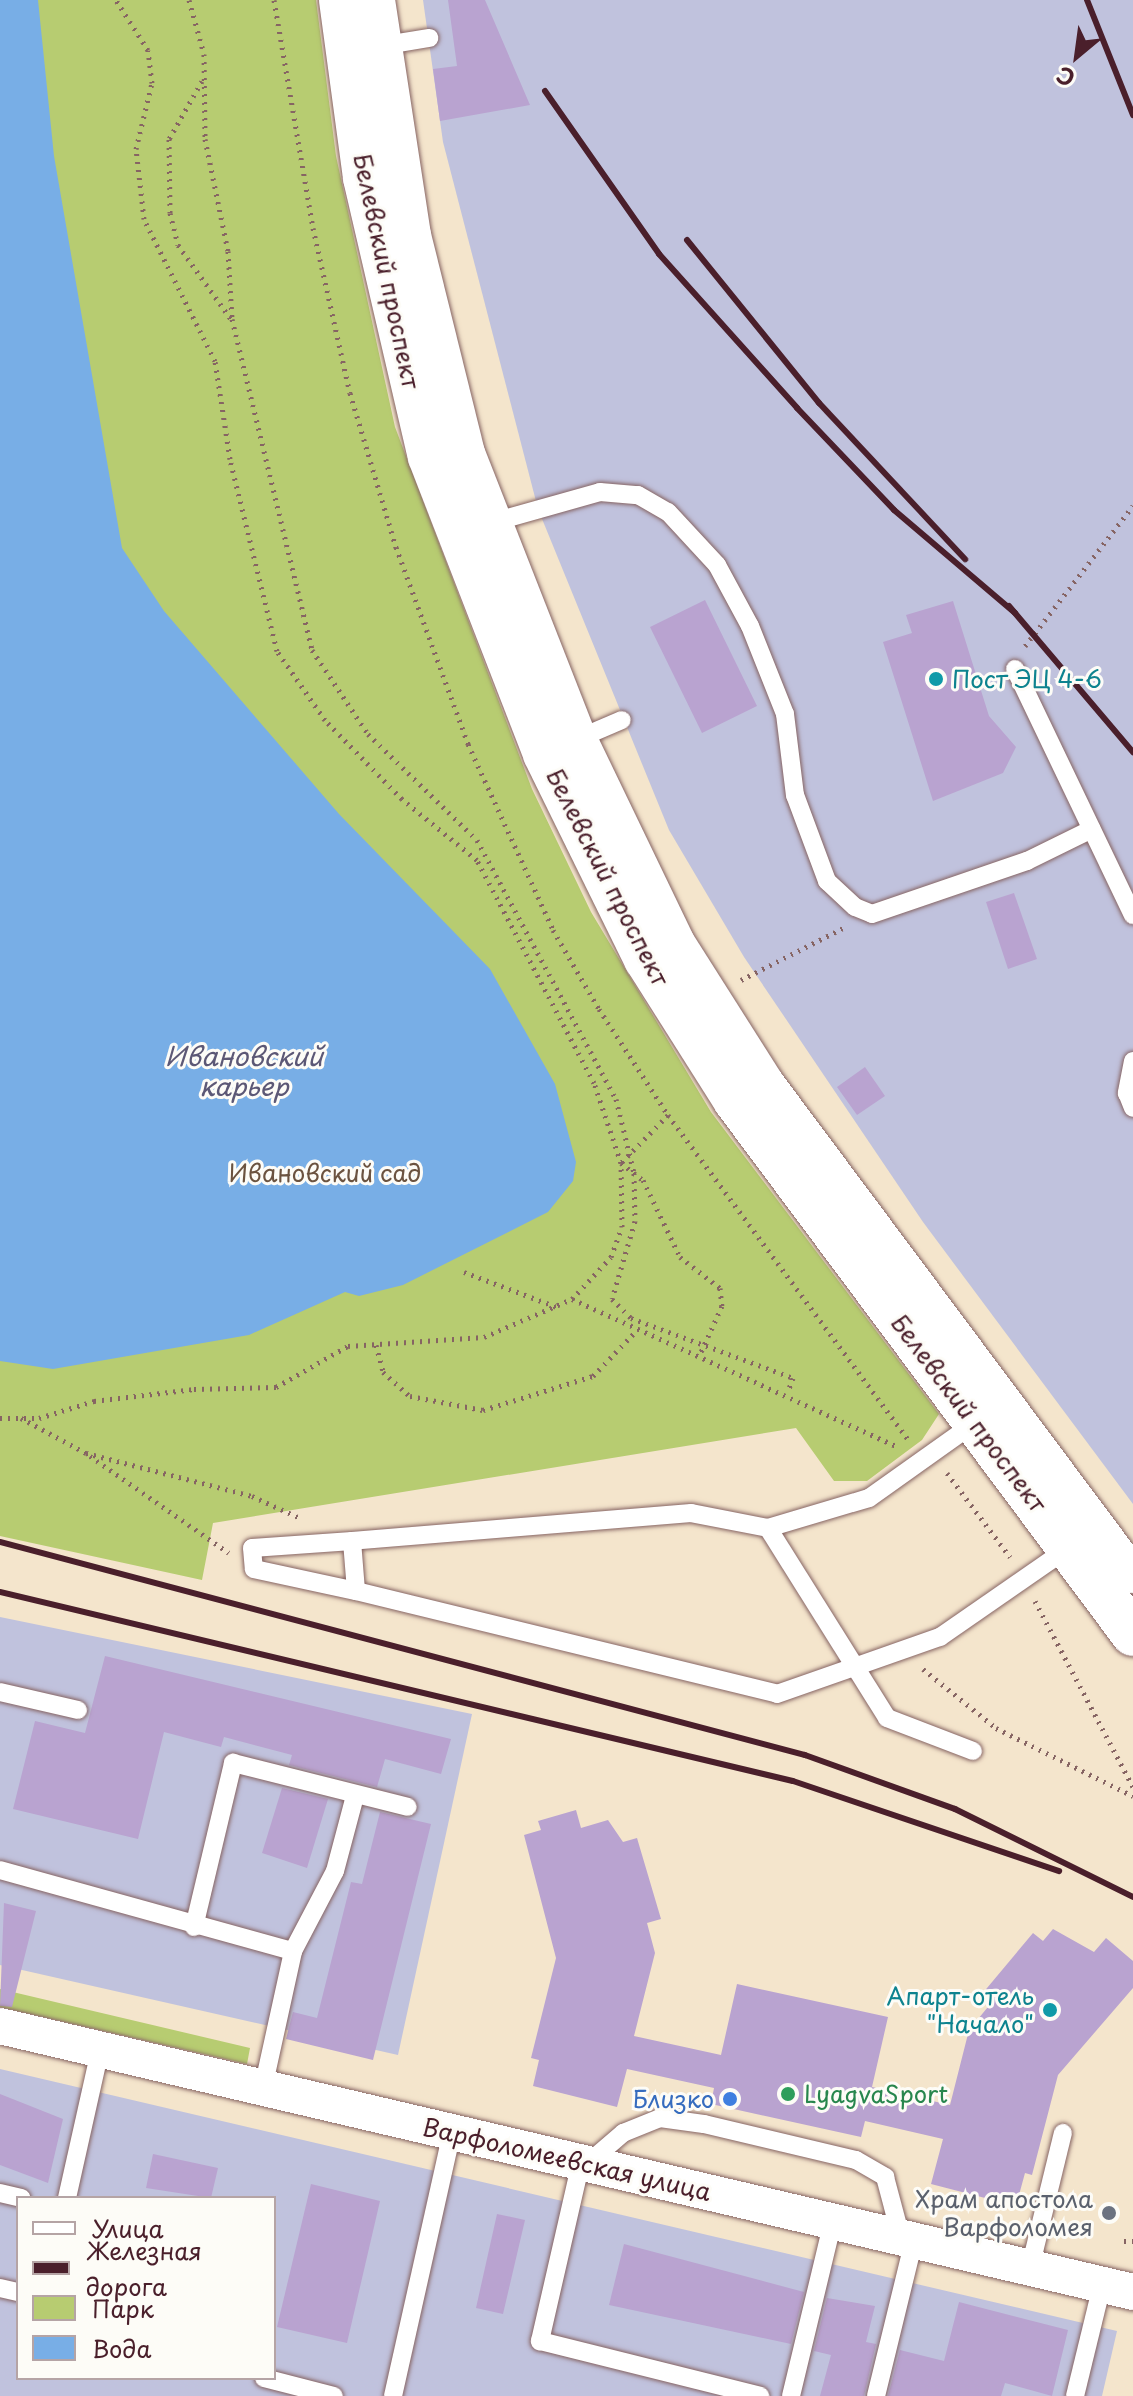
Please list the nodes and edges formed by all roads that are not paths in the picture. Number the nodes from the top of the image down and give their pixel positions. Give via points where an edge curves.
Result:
1 (341, 0) edge
2 (377, 0) edge
3 (429, 38) dead end
4 (364, 48) junction
5 (474, 528) junction
6 (1015, 669) road end
7 (622, 720) dead end
8 (562, 746) junction
9 (1092, 829) junction
10 (1133, 915) edge
11 (1133, 1061) edge
12 (1133, 1108) edge
13 (976, 1422) junction
14 (768, 1528) junction
15 (1084, 1537) junction
16 (352, 1541) junction
17 (1133, 1575) edge
18 (356, 1591) junction
19 (1133, 1634) edge
20 (854, 1670) junction
21 (0, 1692) edge
22 (78, 1710) dead end
23 (973, 1751) dead end
24 (355, 1796) junction
25 (408, 1807) dead end
26 (0, 1870) edge
27 (194, 1927) junction
28 (293, 1951) junction
29 (0, 2026) edge
30 (100, 2050) junction
31 (263, 2088) junction
32 (452, 2132) junction
33 (1063, 2133) dead end
34 (584, 2163) junction
35 (67, 2196) edge
36 (833, 2221) junction
37 (908, 2239) junction
38 (1030, 2268) junction
39 (1117, 2288) edge
40 (272, 2380) edge
41 (334, 2396) edge
42 (393, 2396) edge
43 (760, 2396) edge
44 (791, 2396) edge
45 (876, 2396) edge
46 (1075, 2396) edge

1 - 4 street, Белевский проспект
2 - 4 street, Белевский проспект
3 - 4 lane
4 - 5 street, Белевский проспект via 400,339
5 - 8 street, Белевский проспект
5 - 9 lane via 600,492 638,495 668,512 717,565 750,626 785,714 795,795 827,881 872,914 1027,861
6 - 9 lane
7 - 8 lane
8 - 13 street, Белевский проспект via 680,1018
8 - 15 street, Белевский проспект via 711,998 799,1132
9 - 10 lane
11 - 12 lane via 1127,1093
13 - 14 lane via 869,1498
13 - 15 street, Белевский проспект
14 - 16 lane via 691,1513
14 - 20 lane
15 - 17 street, Белевский проспект
15 - 19 street, Белевский проспект
15 - 20 lane via 1025,1581 902,1655
16 - 18 lane
16 - 18 lane via 252,1548 254,1569
18 - 20 lane via 777,1694
20 - 23 lane via 887,1718
21 - 22 lane
24 - 25 lane
24 - 27 lane via 233,1763
24 - 28 lane via 335,1871
26 - 27 lane
27 - 28 lane
28 - 31 lane
29 - 30 street, Варфоломеевская улица
30 - 31 street, Варфоломеевская улица
30 - 35 lane
31 - 32 street, Варфоломеевская улица
32 - 34 street, Варфоломеевская улица
32 - 42 lane
33 - 38 lane
34 - 36 street, Варфоломеевская улица
34 - 37 lane via 623,2133 660,2118 704,2124 856,2160 885,2177
34 - 43 lane via 540,2341
36 - 37 street, Варфоломеевская улица
36 - 44 lane
37 - 38 street, Варфоломеевская улица
37 - 45 lane
38 - 39 street, Варфоломеевская улица
39 - 46 lane
40 - 41 lane

